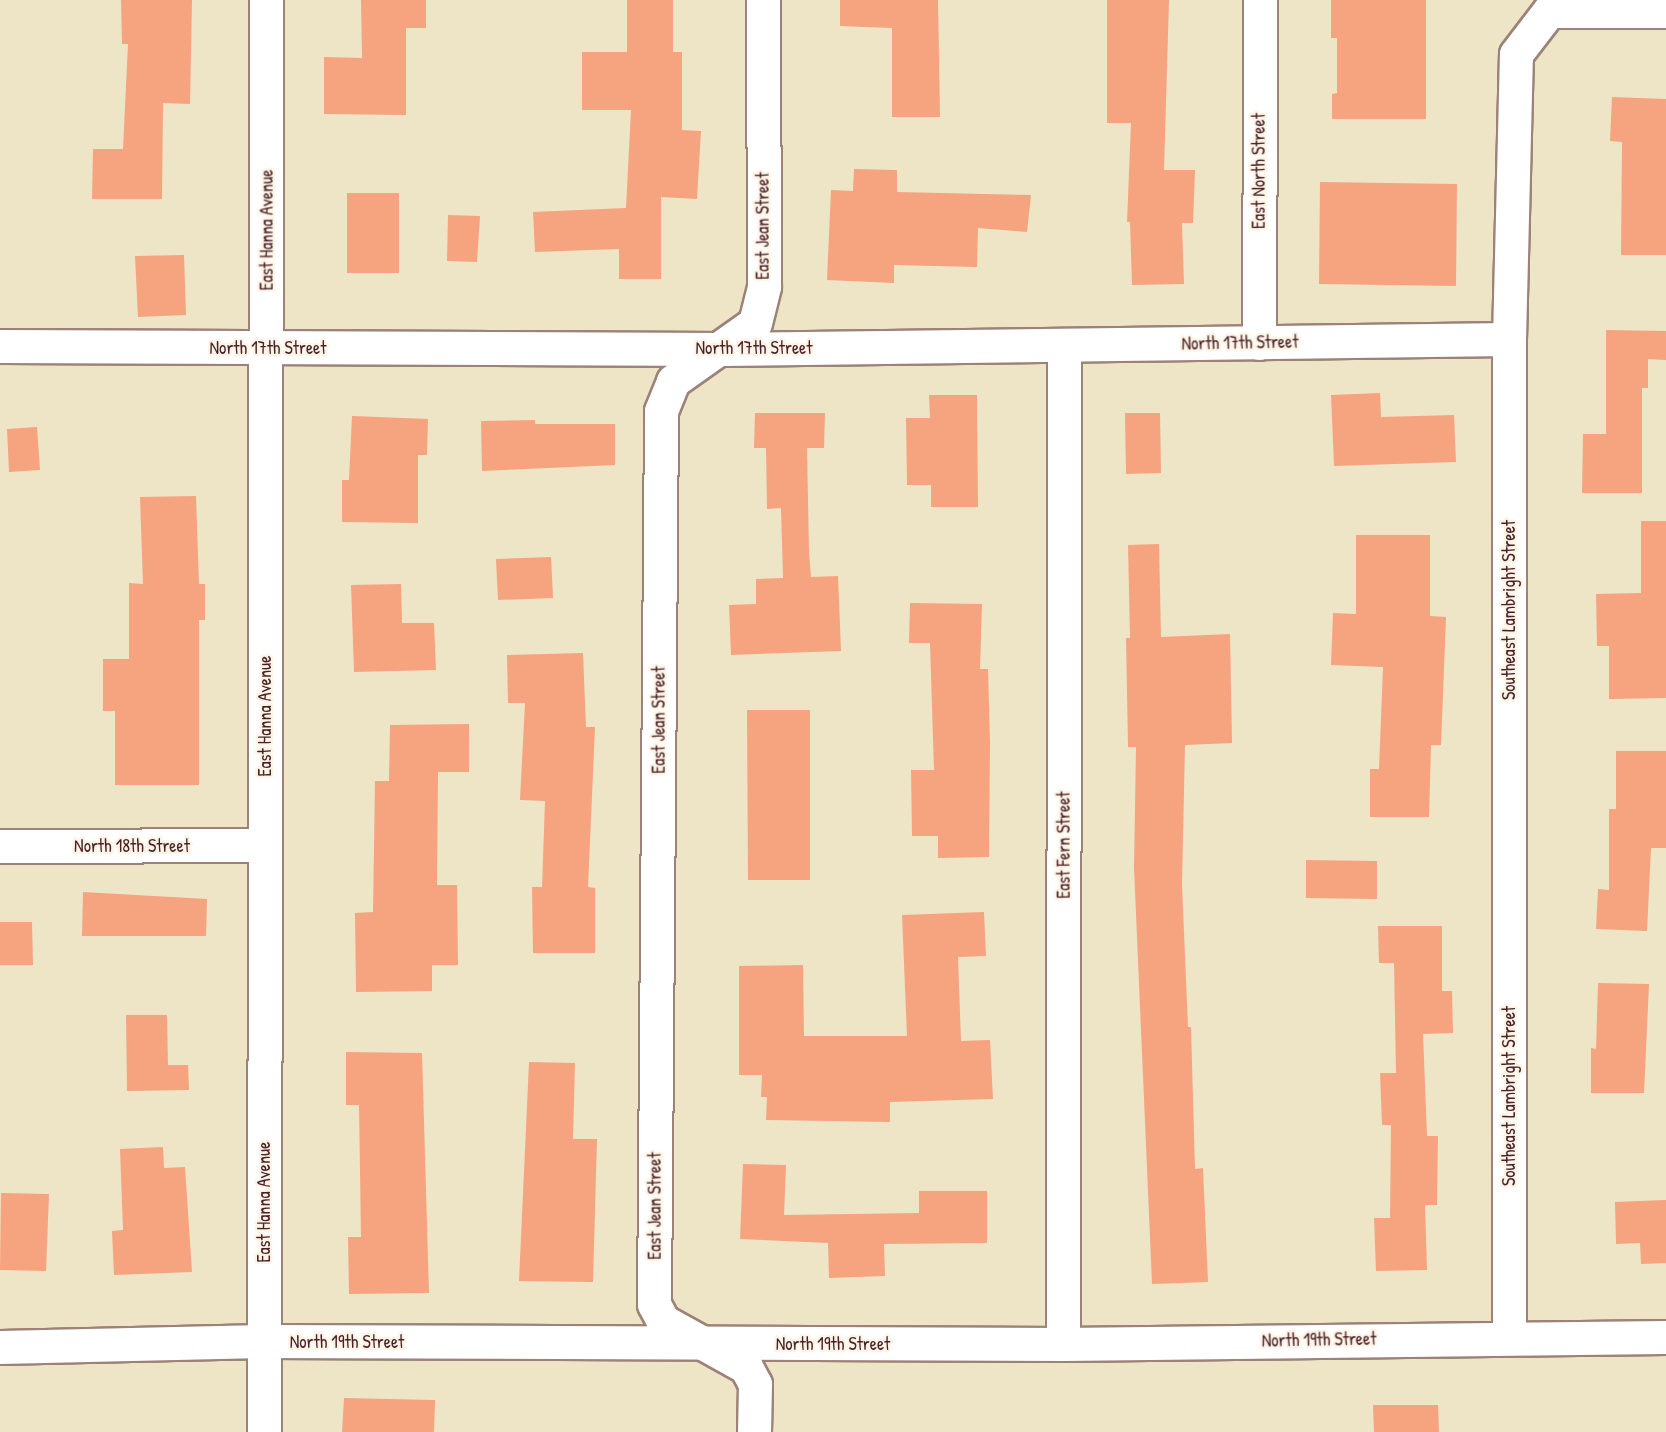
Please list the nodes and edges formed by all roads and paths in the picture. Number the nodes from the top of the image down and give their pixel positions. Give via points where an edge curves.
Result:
1 (266, 0) edge
2 (763, 0) edge
3 (1260, 0) edge
4 (1666, 11) edge
5 (1509, 339) junction
6 (1259, 343) junction
7 (0, 346) edge
8 (1064, 346) junction
9 (267, 349) junction
10 (724, 349) junction
11 (264, 845) junction
12 (0, 846) edge
13 (1509, 1337) junction
14 (1666, 1337) edge
15 (263, 1341) junction
16 (708, 1343) junction
17 (1064, 1344) junction
18 (0, 1347) edge
19 (264, 1432) edge
20 (754, 1432) edge

1 - 9 street, East Hanna Avenue
2 - 10 street, East Jean Street via 764,286 755,323
3 - 6 street, East North Street
4 - 5 street, Southeast Lambright Street via 1549,11 1516,54
5 - 6 street, North 17th Street
5 - 13 street, Southeast Lambright Street
6 - 8 street, North 17th Street
7 - 9 street, North 17th Street
8 - 10 street, North 17th Street
8 - 17 street, East Fern Street
9 - 10 street, North 17th Street
9 - 11 street, East Hanna Avenue
10 - 16 street, East Jean Street via 673,381 662,411 654,1304 663,1321
11 - 12 street, North 18th Street
11 - 15 street, East Hanna Avenue
13 - 14 street, North 19th Street
13 - 17 street, North 19th Street
15 - 16 street, North 19th Street
15 - 18 street, North 19th Street
15 - 19 street, East Hanna Avenue
16 - 17 street, North 19th Street
16 - 20 street, East Jean Street via 746,1366 755,1384

